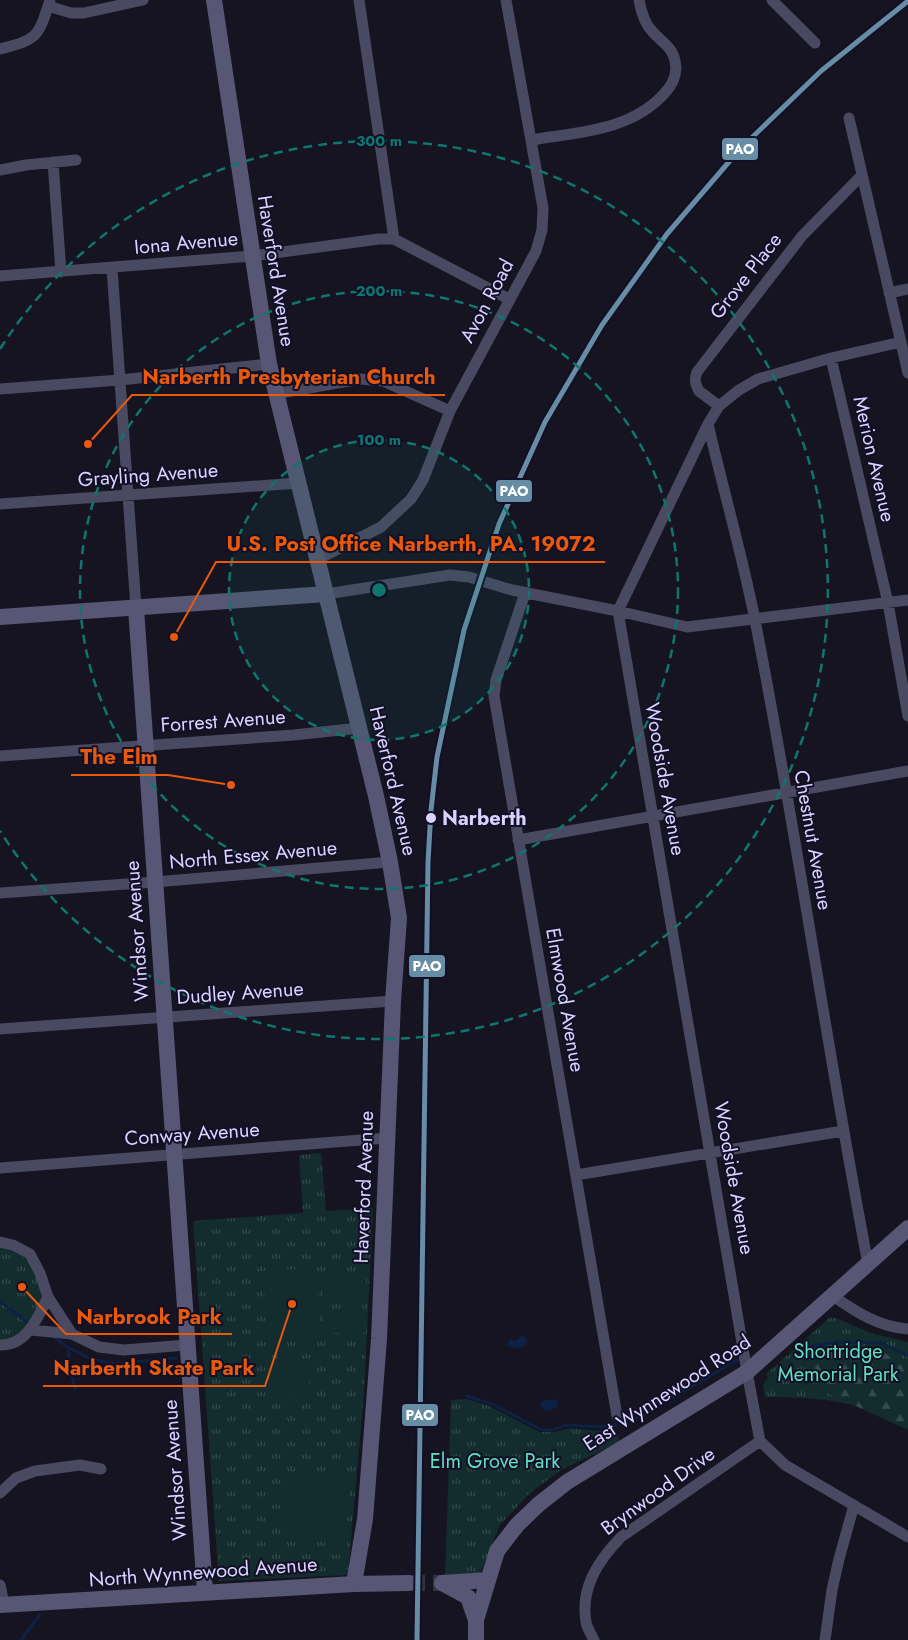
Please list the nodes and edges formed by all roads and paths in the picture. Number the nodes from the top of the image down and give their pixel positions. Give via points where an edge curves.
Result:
1 (142, 0) edge
2 (214, 0) edge
3 (359, 0) edge
4 (506, 0) edge
5 (639, 0) edge
6 (772, 0) edge
7 (49, 3) edge
8 (814, 43) dead end
9 (0, 49) edge
10 (849, 118) dead end
11 (532, 140) junction
12 (76, 160) dead end
13 (53, 162) junction
14 (0, 170) edge
15 (862, 174) junction
16 (394, 239) junction
17 (252, 256) junction
18 (112, 268) junction
19 (60, 272) junction
20 (0, 276) edge
21 (908, 289) edge
22 (890, 293) junction
23 (509, 299) junction
24 (901, 342) junction
25 (831, 358) junction
26 (269, 364) junction
27 (908, 373) edge
28 (120, 380) junction
29 (0, 389) edge
30 (275, 394) junction
31 (719, 406) junction
32 (450, 411) junction
33 (708, 424) junction
34 (298, 483) junction
35 (127, 495) junction
36 (0, 504) edge
37 (318, 559) junction
38 (525, 593) junction
39 (326, 594) junction
40 (908, 600) edge
41 (888, 603) junction
42 (136, 608) junction
43 (618, 611) junction
44 (0, 617) edge
45 (754, 618) junction
46 (908, 716) edge
47 (359, 728) junction
48 (146, 745) junction
49 (0, 756) edge
50 (908, 771) edge
51 (786, 792) junction
52 (652, 815) junction
53 (518, 840) junction
54 (390, 862) junction
55 (155, 882) junction
56 (0, 893) edge
57 (393, 1001) junction
58 (165, 1017) junction
59 (0, 1029) edge
60 (842, 1131) junction
61 (387, 1138) junction
62 (711, 1153) junction
63 (175, 1154) junction
64 (0, 1168) edge
65 (576, 1175) junction
66 (908, 1228) edge
67 (0, 1242) edge
68 (868, 1264) junction
69 (833, 1296) junction
70 (48, 1297) junction
71 (908, 1329) edge
72 (31, 1330) junction
73 (72, 1334) junction
74 (0, 1345) edge
75 (187, 1345) junction
76 (747, 1372) junction
77 (617, 1416) dead end
78 (760, 1441) junction
79 (101, 1469) dead end
80 (0, 1493) edge
81 (854, 1505) junction
82 (908, 1537) edge
83 (488, 1580) junction
84 (409, 1583) tunnel mouth
85 (0, 1584) edge
86 (354, 1584) junction
87 (205, 1592) junction
88 (2, 1604) edge
89 (476, 1620) junction
90 (476, 1640) edge
91 (594, 1640) edge
92 (825, 1640) edge

1 - 7 street via 70,14
2 - 17 street, Haverford Avenue
3 - 16 street
4 - 11 street, Avon Road
5 - 11 street via 650,30 667,45 675,60 675,76 666,91 648,108 628,120
6 - 8 street
7 - 9 street via 40,30 32,39
10 - 15 street
11 - 23 street, Avon Road via 543,208 542,230 536,251
12 - 13 street
13 - 14 street
13 - 19 street
15 - 22 street
15 - 31 street, Grove Place via 802,236 697,372 694,379 697,388
16 - 17 street, Iona Avenue
16 - 23 street
17 - 18 street, Iona Avenue
17 - 26 street, Haverford Avenue
18 - 19 street, Iona Avenue
18 - 28 street, Windsor Avenue
19 - 20 street, Iona Avenue
21 - 22 street
22 - 24 street
23 - 32 street, Avon Road
24 - 25 street
24 - 27 street
25 - 31 street via 758,378
25 - 41 street, Merion Avenue
26 - 28 street
26 - 30 street, Haverford Avenue
28 - 29 street
28 - 35 street, Windsor Avenue
30 - 32 street via 360,379 383,381
30 - 34 street, Haverford Avenue
31 - 33 street
32 - 37 street, Avon Road via 423,480 411,499 381,526
33 - 43 street
33 - 45 street, Chestnut Avenue
34 - 35 street, Grayling Avenue
34 - 37 street, Haverford Avenue
35 - 36 street, Grayling Avenue
35 - 42 street, Windsor Avenue
37 - 39 street, Haverford Avenue
38 - 39 street via 469,577 450,576
38 - 43 street
38 - 53 street, Elmwood Avenue via 496,680 494,696
39 - 42 street
39 - 47 street, Haverford Avenue
40 - 41 street
41 - 45 street
41 - 46 street, Merion Avenue
42 - 44 street
42 - 48 street, Windsor Avenue
43 - 45 street via 688,627
43 - 52 street, Woodside Avenue
45 - 51 street, Chestnut Avenue
47 - 48 street, Forrest Avenue
47 - 54 street, Haverford Avenue
48 - 49 street, Forrest Avenue
48 - 55 street, Windsor Avenue
50 - 51 street
51 - 52 street
51 - 60 street, Chestnut Avenue
52 - 53 street
52 - 62 street, Woodside Avenue
53 - 65 street, Elmwood Avenue
54 - 55 street, North Essex Avenue
54 - 57 street, Haverford Avenue via 398,918
55 - 56 street, North Essex Avenue
55 - 58 street, Windsor Avenue
57 - 58 street, Dudley Avenue
57 - 61 street, Haverford Avenue
58 - 59 street, Dudley Avenue
58 - 63 street, Windsor Avenue
60 - 62 street
60 - 68 street, Chestnut Avenue
61 - 63 street, Conway Avenue
61 - 86 street, Haverford Avenue via 379,1339 365,1519
62 - 65 street
62 - 76 street, Woodside Avenue
63 - 64 street, Conway Avenue
63 - 75 street, Windsor Avenue
65 - 77 street, Elmwood Avenue
66 - 68 street, East Wynnewood Road
67 - 70 street via 30,1254
68 - 69 street, East Wynnewood Road
69 - 71 street via 861,1315 893,1328
69 - 76 street, East Wynnewood Road
70 - 72 street
70 - 73 street
72 - 73 street
72 - 74 street via 8,1345
73 - 75 street via 100,1347 124,1350
75 - 87 street, Windsor Avenue
76 - 78 street, Woodside Avenue
76 - 83 street, East Wynnewood Road via 567,1482 539,1504 516,1525 497,1551
78 - 81 street via 785,1465
78 - 91 street, Brynwood Drive via 621,1537 604,1555 584,1598 586,1624
79 - 80 street via 80,1465 35,1471 16,1478
81 - 82 street
81 - 92 street via 832,1590
83 - 89 street, East Wynnewood Road
83 - 89 street via 442,1583 468,1598
84 - 86 street, North Wynnewood Avenue
85 - 88 street
86 - 87 street, North Wynnewood Avenue
87 - 88 street, North Wynnewood Avenue
89 - 90 street, East Wynnewood Road

